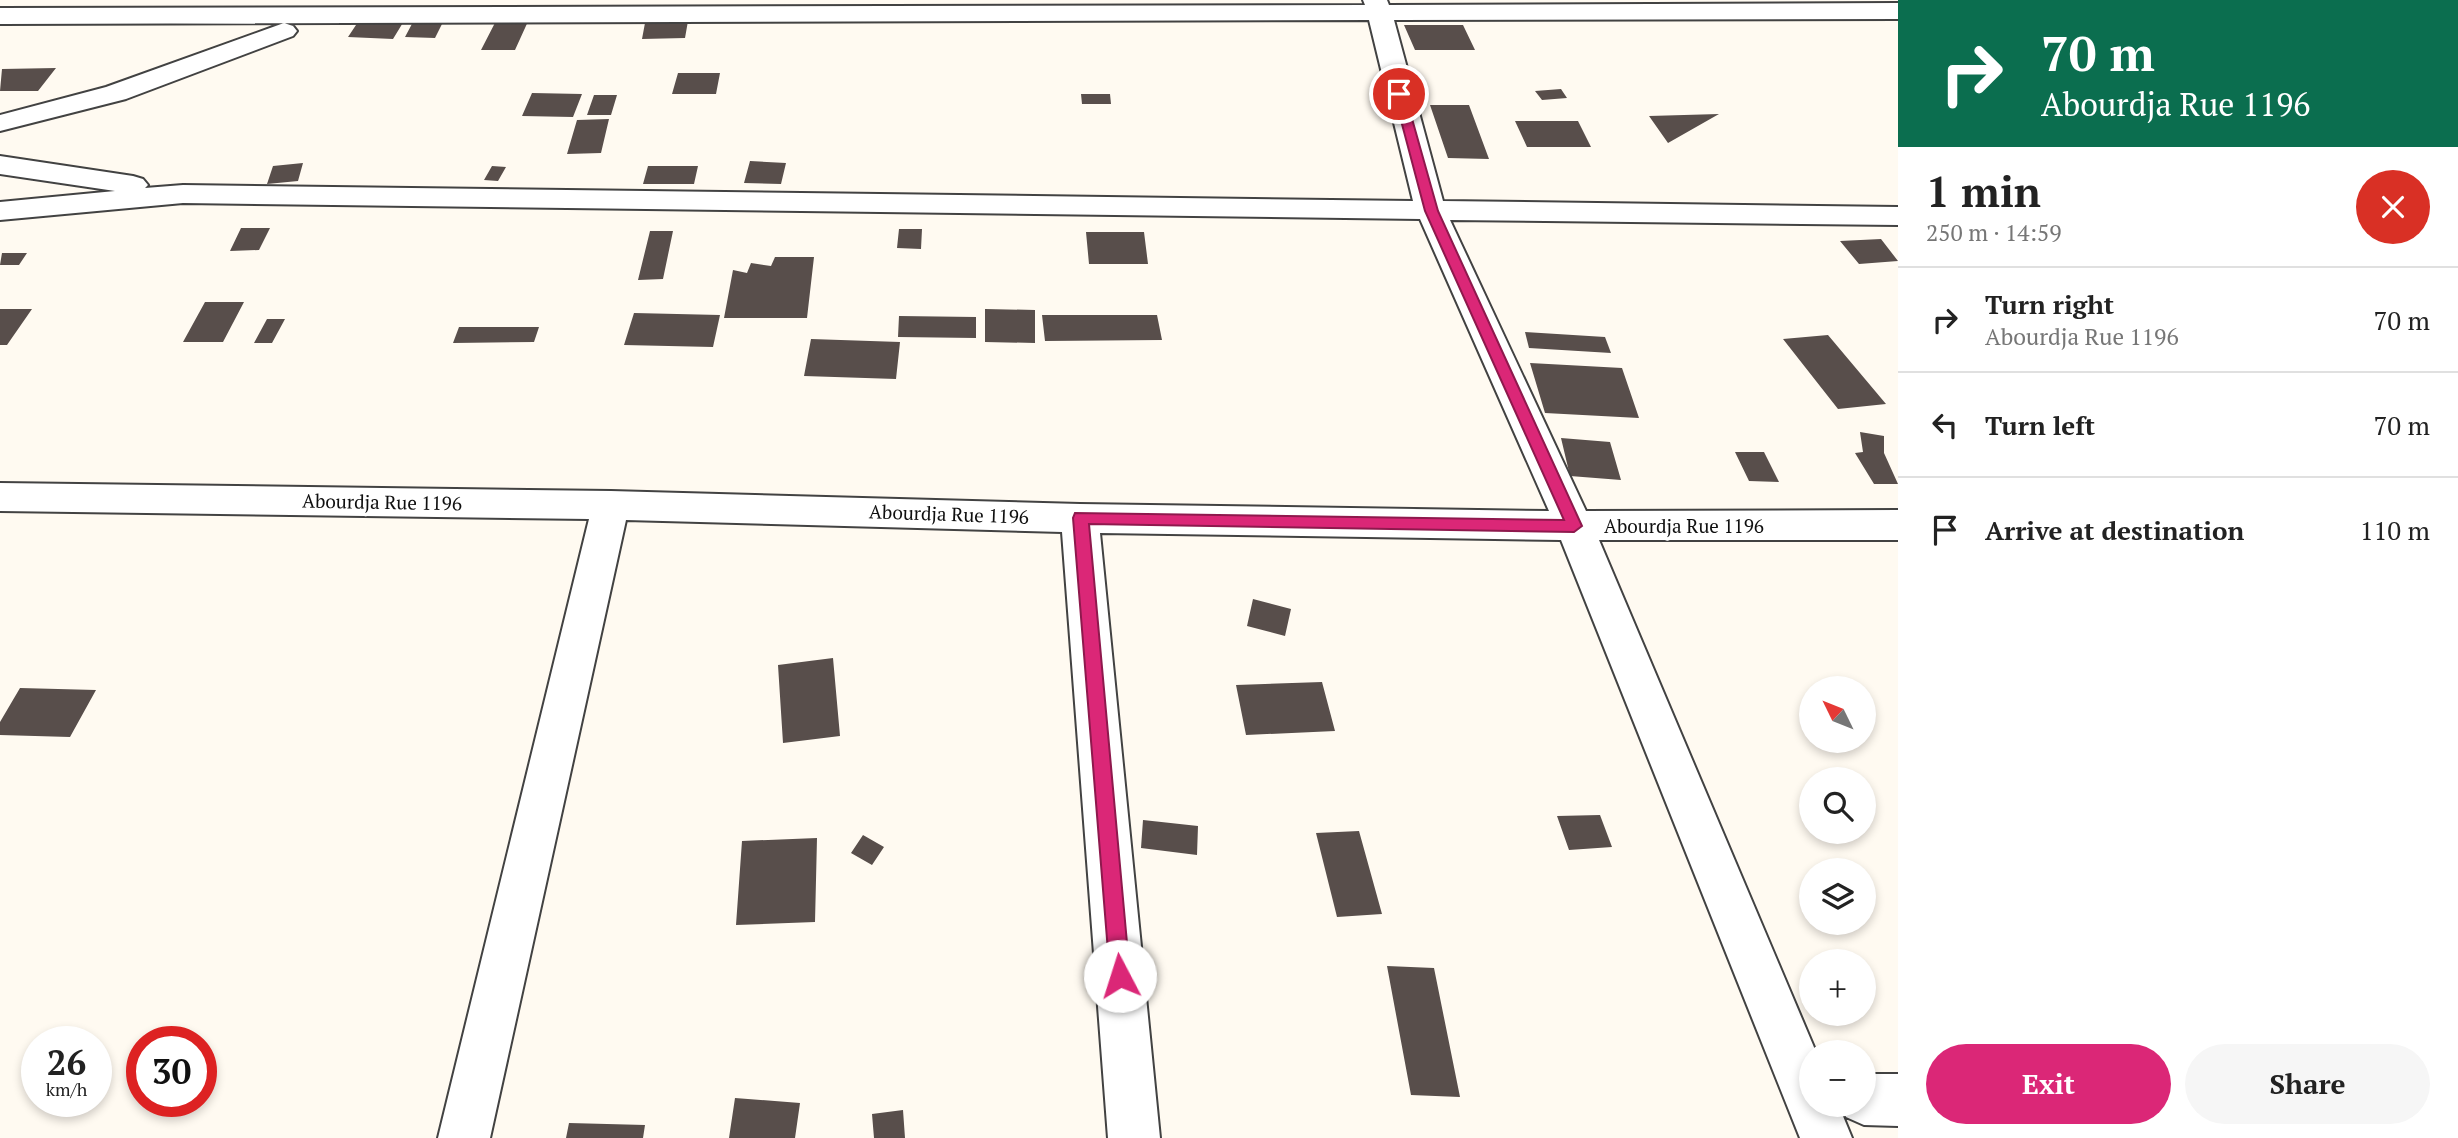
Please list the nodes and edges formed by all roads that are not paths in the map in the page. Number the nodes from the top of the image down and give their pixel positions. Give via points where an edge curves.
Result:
1 (1377, 6) edge
2 (1898, 11) edge
3 (0, 16) edge
4 (284, 31) dead end
5 (0, 123) edge
6 (0, 165) edge
7 (183, 194) junction
8 (0, 211) edge
9 (1431, 211) junction
10 (1898, 216) edge
11 (0, 497) edge
12 (611, 505) junction
13 (1080, 518) junction
14 (1898, 525) edge
15 (1574, 526) junction
16 (1799, 1072) edge
17 (1876, 1099) edge
18 (1898, 1100) edge
19 (464, 1138) edge
20 (1133, 1138) edge

1 - 2 street
1 - 3 street
1 - 9 street
4 - 5 street via 116,93
6 - 7 street
7 - 8 street
7 - 9 street
9 - 10 street
9 - 15 street
11 - 12 street, Abourdja Rue 1196
12 - 13 street, Abourdja Rue 1196
12 - 19 street
13 - 15 street, Abourdja Rue 1196
13 - 20 street
14 - 15 street, Abourdja Rue 1196
15 - 16 street
17 - 18 street

